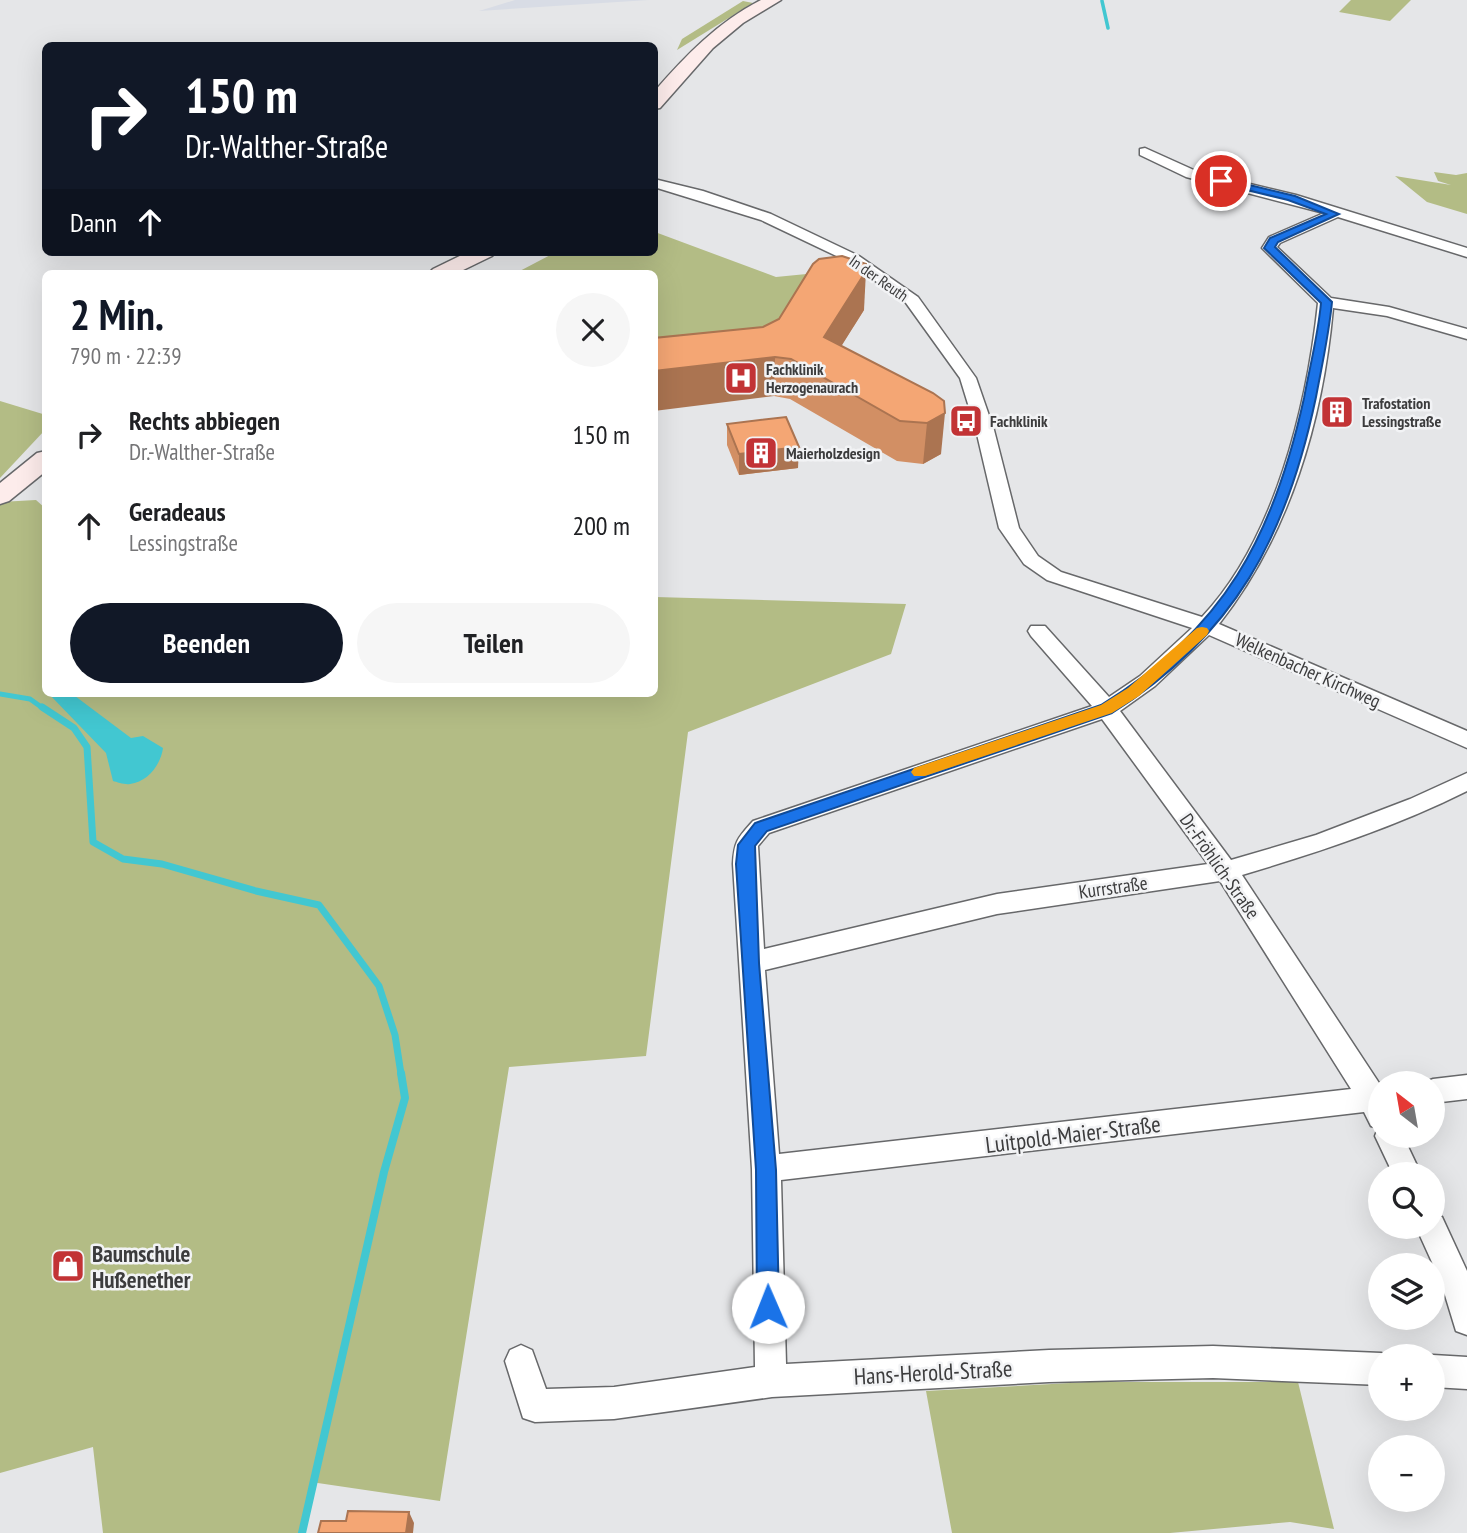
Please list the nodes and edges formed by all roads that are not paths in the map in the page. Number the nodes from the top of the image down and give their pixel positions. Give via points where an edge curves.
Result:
1 (773, 0) edge
2 (658, 99) edge
3 (1145, 152) dead end
4 (658, 184) edge
5 (1334, 214) junction
6 (1467, 253) edge
7 (476, 256) edge
8 (446, 270) edge
9 (1326, 302) junction
10 (1467, 334) edge
11 (42, 461) edge
12 (0, 496) edge
13 (1031, 560) joint
14 (1207, 626) junction
15 (1038, 631) dead end
16 (1107, 709) junction
17 (1467, 740) edge
18 (1467, 781) edge
19 (1226, 871) junction
20 (750, 963) junction
21 (1467, 1087) edge
22 (1368, 1089) edge
23 (1446, 1089) edge
24 (1368, 1105) edge
25 (766, 1170) junction
26 (1437, 1239) edge
27 (1467, 1320) edge
28 (521, 1361) dead end
29 (1368, 1369) edge
30 (1445, 1372) edge
31 (1467, 1373) edge
32 (772, 1381) junction

1 - 2 main road via 700,49
3 - 5 street via 1191,174 1291,198
4 - 13 street, In der Reuth via 766,217 854,259 912,300 968,378 1009,528
5 - 6 street
5 - 9 street via 1274,240 1269,248
7 - 8 main road
9 - 10 street via 1389,312
9 - 14 street via 1309,402 1283,496 1252,565
11 - 12 main road
13 - 14 street, Welkenbacher Kirchweg via 1054,576
14 - 16 street via 1134,692
14 - 17 street, Welkenbacher Kirchweg
15 - 16 street, Dr.-Fröhlich-Straße
16 - 19 street, Dr.-Fröhlich-Straße
16 - 20 street via 761,827 746,845
18 - 19 street, Kurrstraße via 1336,836
19 - 20 street, Kurrstraße via 997,904
19 - 22 street, Dr.-Fröhlich-Straße
20 - 25 street
21 - 23 street
24 - 25 street, Luitpold-Maier-Straße
25 - 32 street
26 - 27 street
28 - 32 street, Hans-Herold-Straße via 535,1406 614,1403
29 - 32 street, Hans-Herold-Straße via 1186,1363
30 - 31 street

